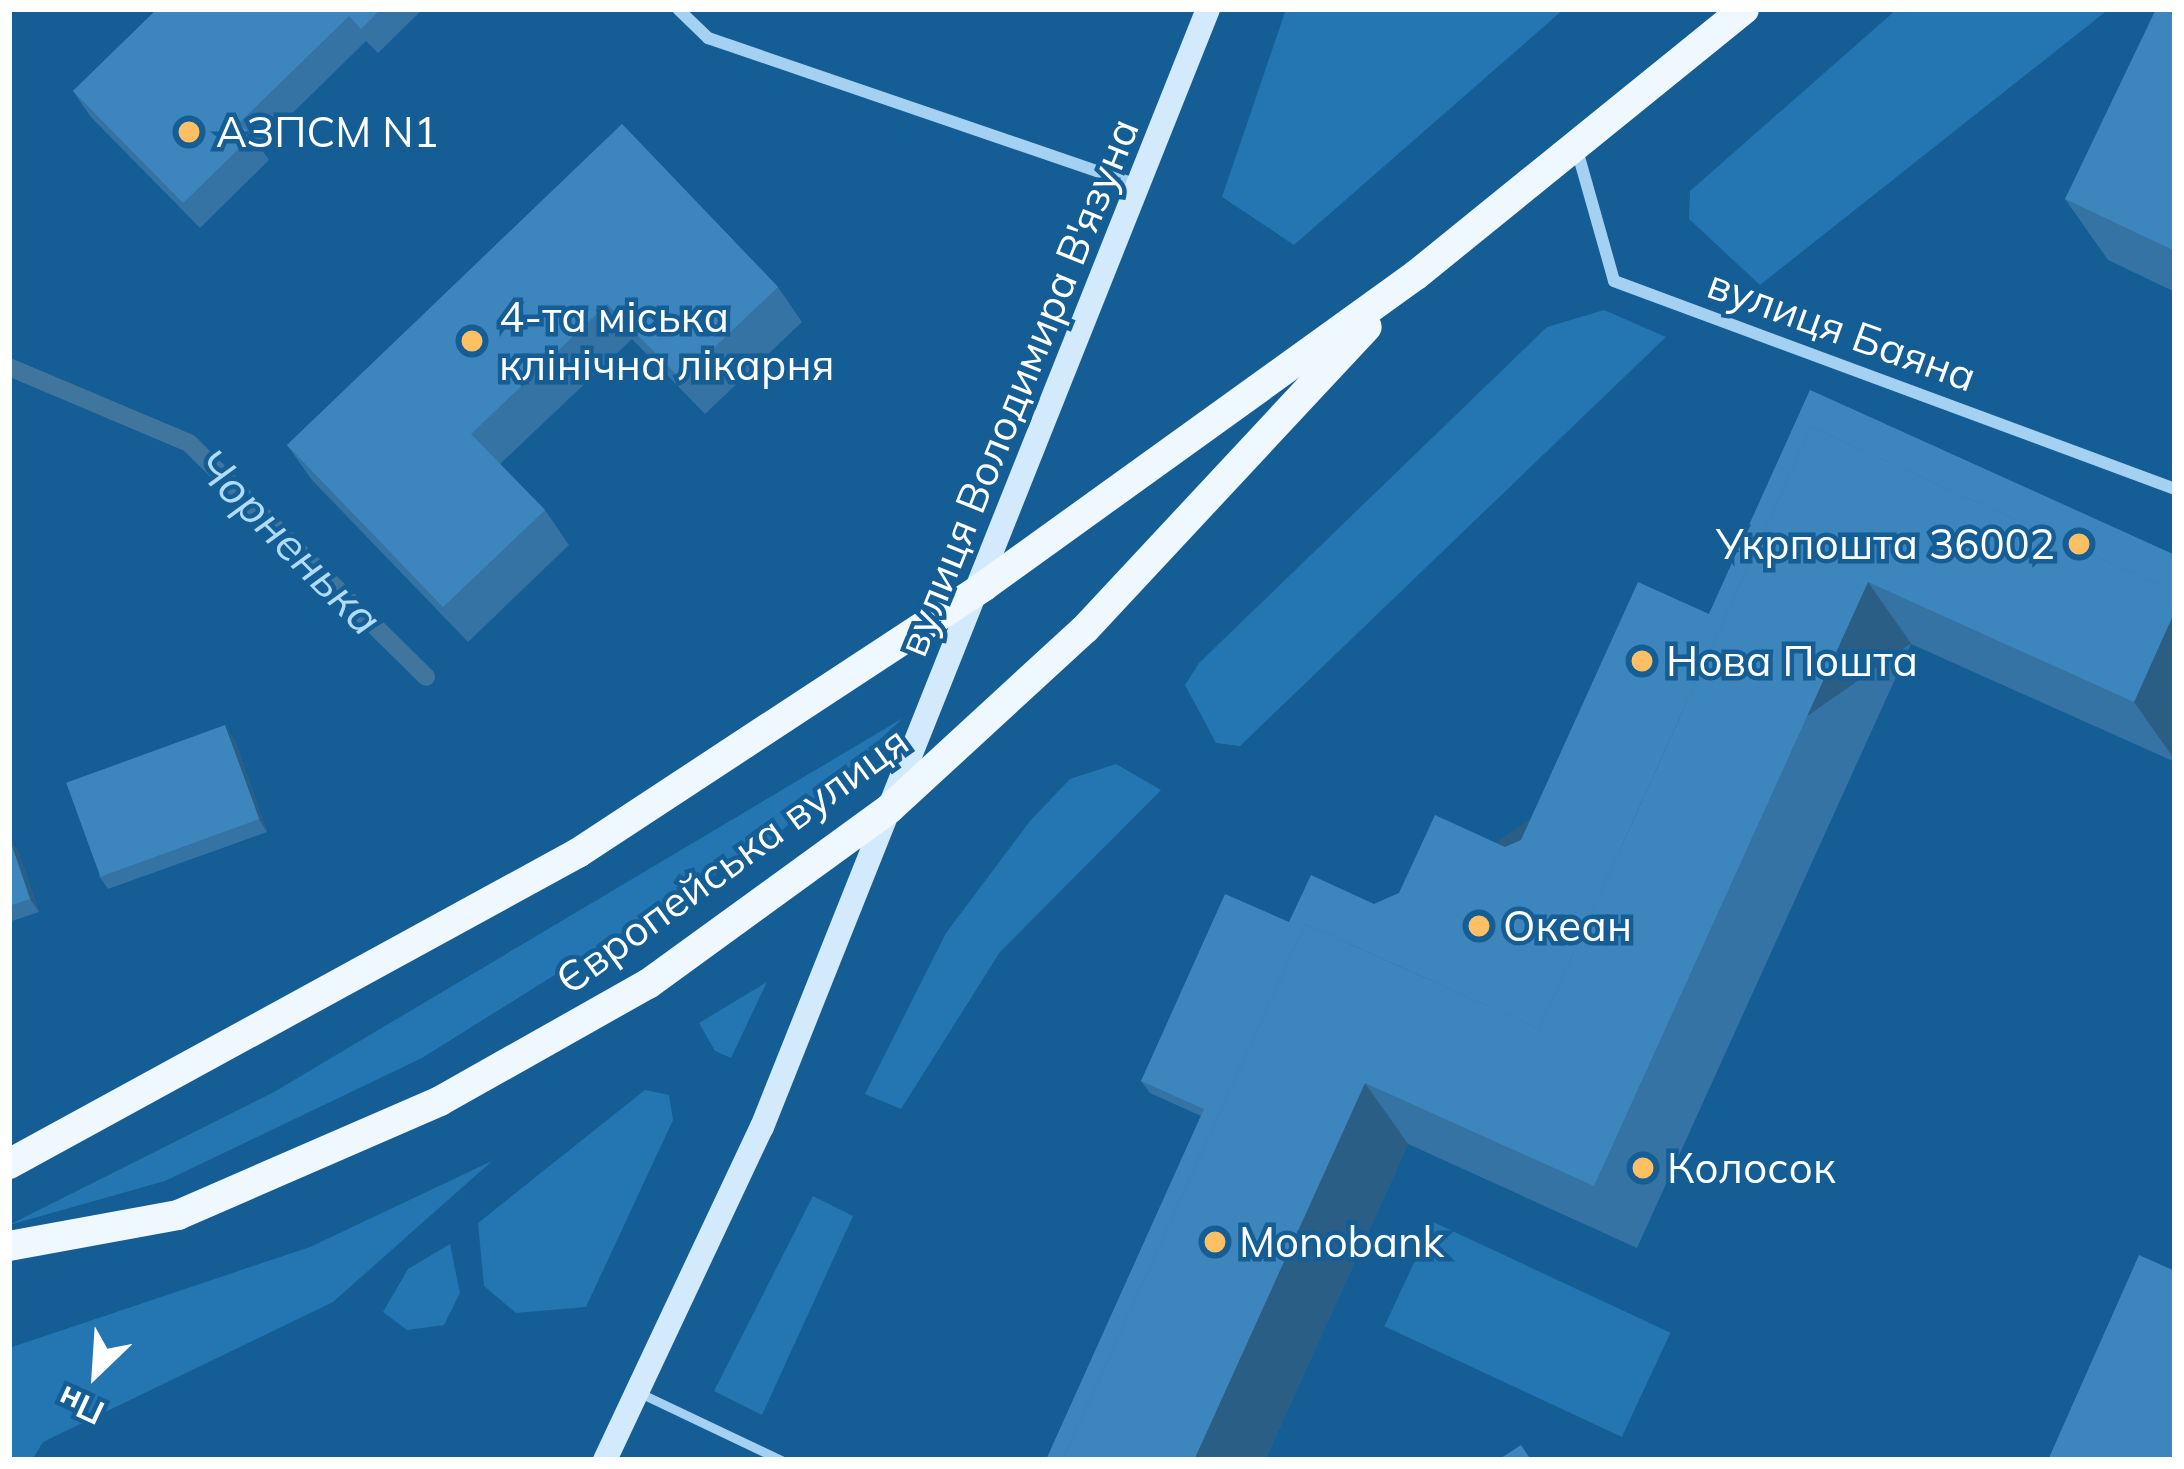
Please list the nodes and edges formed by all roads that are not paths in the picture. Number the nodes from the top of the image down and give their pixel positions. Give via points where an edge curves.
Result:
1 (678, 9) edge
2 (1208, 9) edge
3 (1744, 9) edge
4 (1576, 149) junction
5 (1142, 187) junction
6 (1416, 275) junction
7 (2175, 489) edge
8 (984, 586) junction
9 (889, 809) junction
10 (9, 1164) edge
11 (9, 1246) edge
12 (637, 1392) junction
13 (605, 1460) edge
14 (781, 1460) edge

1 - 5 street via 708,38
2 - 5 main road, вулиця Володимира В'язуна
3 - 4 main road, Європейська вулиця
4 - 6 main road, Європейська вулиця
4 - 7 street, вулиця Баяна via 1614,281
5 - 8 main road, вулиця Володимира В'язуна
6 - 8 main road, Європейська вулиця
6 - 9 main road, Європейська вулиця via 1085,629
8 - 9 main road, вулиця Володимира В'язуна
8 - 10 main road, Європейська вулиця via 578,853
9 - 11 main road, Європейська вулиця via 648,984 440,1101 178,1215
9 - 12 main road, вулиця Володимира В'язуна via 762,1127
12 - 13 main road, вулиця Володимира В'язуна
12 - 14 lane

